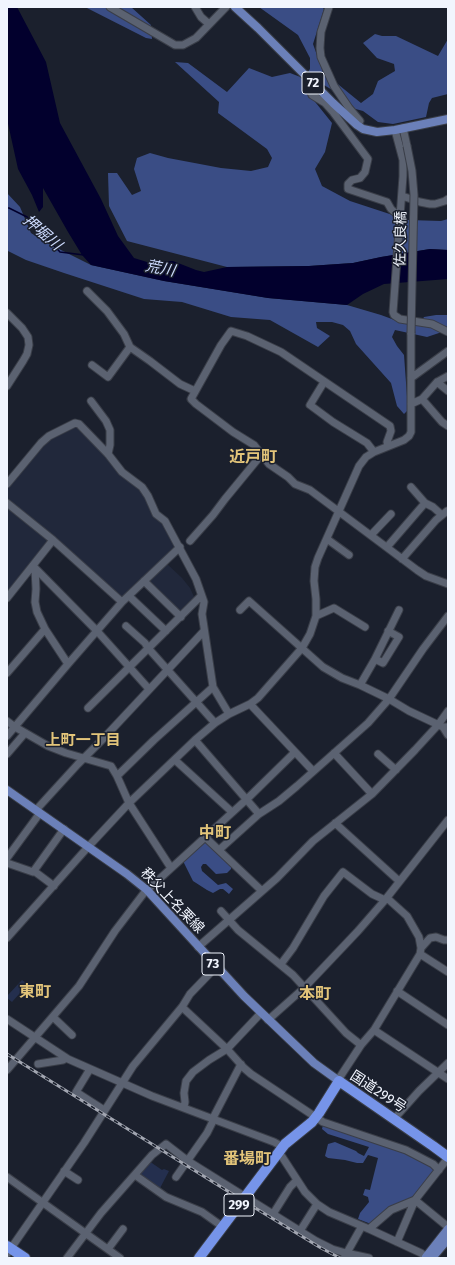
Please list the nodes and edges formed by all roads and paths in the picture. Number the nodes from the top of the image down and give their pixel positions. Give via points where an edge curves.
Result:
1 (110, 7) edge
2 (195, 7) edge
3 (226, 7) edge
4 (235, 7) edge
5 (329, 7) edge
6 (209, 24) junction
7 (315, 84) junction
8 (448, 119) edge
9 (357, 126) junction
10 (399, 129) junction
11 (402, 196) junction
12 (448, 199) edge
13 (400, 217) junction
14 (87, 291) dead end
15 (7, 313) edge
16 (448, 332) edge
17 (130, 347) junction
18 (448, 351) edge
19 (92, 366) dead end
20 (448, 376) edge
21 (410, 378) junction
22 (324, 382) junction
23 (437, 382) junction
24 (8, 384) edge
25 (194, 391) junction
26 (448, 391) edge
27 (422, 400) junction
28 (92, 401) dead end
29 (411, 404) junction
30 (448, 426) edge
31 (388, 445) junction
32 (374, 452) junction
33 (108, 454) junction
34 (262, 454) junction
35 (7, 484) edge
36 (411, 487) dead end
37 (425, 503) junction
38 (7, 504) edge
39 (339, 511) junction
40 (391, 514) dead end
41 (371, 535) junction
42 (326, 539) junction
43 (53, 540) junction
44 (190, 541) dead end
45 (180, 547) junction
46 (387, 547) junction
47 (349, 555) dead end
48 (402, 559) junction
49 (34, 568) junction
50 (144, 581) junction
51 (448, 584) edge
52 (129, 596) junction
53 (201, 596) junction
54 (7, 598) edge
55 (122, 602) junction
56 (240, 610) dead end
57 (399, 610) dead end
58 (316, 616) junction
59 (448, 616) edge
60 (181, 617) junction
61 (126, 626) dead end
62 (365, 627) dead end
63 (45, 629) junction
64 (97, 631) junction
65 (166, 631) junction
66 (204, 631) junction
67 (388, 631) junction
68 (148, 648) junction
69 (302, 648) junction
70 (375, 659) junction
71 (68, 664) junction
72 (129, 666) junction
73 (168, 669) junction
74 (7, 673) edge
75 (360, 685) junction
76 (213, 686) junction
77 (149, 689) junction
78 (389, 699) junction
79 (196, 701) junction
80 (250, 704) junction
81 (88, 708) dead end
82 (448, 710) edge
83 (229, 714) junction
84 (7, 721) edge
85 (215, 724) junction
86 (443, 726) edge
87 (15, 727) junction
88 (25, 733) junction
89 (448, 734) edge
90 (7, 736) edge
91 (196, 740) junction
92 (295, 752) junction
93 (334, 753) junction
94 (7, 754) edge
95 (378, 754) dead end
96 (85, 758) junction
97 (175, 760) junction
98 (396, 770) junction
99 (313, 771) junction
100 (116, 776) junction
101 (7, 790) edge
102 (372, 794) junction
103 (247, 799) junction
104 (129, 803) junction
105 (38, 812) junction
106 (232, 812) junction
107 (259, 814) junction
108 (448, 820) edge
109 (335, 823) junction
110 (64, 829) junction
111 (205, 837) junction
112 (88, 847) junction
113 (220, 850) junction
114 (7, 858) edge
115 (7, 863) edge
116 (172, 868) junction
117 (34, 871) junction
118 (399, 882) junction
119 (54, 886) junction
120 (147, 890) junction
121 (262, 891) junction
122 (386, 899) junction
123 (222, 911) dead end
124 (229, 920) junction
125 (7, 938) edge
126 (448, 940) edge
127 (198, 947) junction
128 (421, 951) junction
129 (281, 964) junction
130 (216, 967) junction
131 (448, 972) edge
132 (304, 988) junction
133 (397, 992) junction
134 (182, 1007) junction
135 (261, 1013) junction
136 (53, 1017) junction
137 (7, 1019) edge
138 (268, 1020) junction
139 (448, 1025) edge
140 (374, 1030) junction
141 (72, 1035) dead end
142 (36, 1037) junction
143 (360, 1045) junction
144 (227, 1049) junction
145 (66, 1058) junction
146 (448, 1063) edge
147 (38, 1064) dead end
148 (241, 1064) junction
149 (90, 1069) junction
150 (7, 1070) edge
151 (439, 1073) junction
152 (448, 1079) edge
153 (339, 1081) junction
154 (122, 1082) junction
155 (184, 1107) junction
156 (104, 1110) junction
157 (316, 1117) junction
158 (213, 1118) junction
159 (394, 1119) junction
160 (281, 1150) junction
161 (448, 1158) edge
162 (188, 1161) junction
163 (438, 1170) junction
164 (64, 1171) junction
165 (135, 1175) junction
166 (7, 1177) edge
167 (176, 1177) dead end
168 (78, 1180) dead end
169 (297, 1180) junction
170 (245, 1197) junction
171 (415, 1200) junction
172 (42, 1203) junction
173 (317, 1204) junction
174 (273, 1214) junction
175 (362, 1226) junction
176 (223, 1228) junction
177 (448, 1228) edge
178 (123, 1229) dead end
179 (369, 1229) junction
180 (300, 1231) junction
181 (86, 1233) junction
182 (448, 1239) edge
183 (397, 1242) junction
184 (108, 1249) junction
185 (8, 1250) edge
186 (345, 1256) edge
187 (25, 1258) edge
188 (68, 1258) edge
189 (120, 1258) edge
190 (199, 1258) edge
191 (369, 1258) edge
192 (428, 1258) edge

1 - 6 street via 175,45 183,45 196,38
2 - 6 street
3 - 6 street
4 - 7 main road, 72
5 - 9 street via 321,32 321,57 334,86 360,121
7 - 9 main road, 72
7 - 13 street via 312,87 312,95 333,112 368,159 365,172 360,178 348,184 348,189 387,202
8 - 10 main road, 72
9 - 10 main road, 72 via 377,132
10 - 11 street via 403,160
10 - 21 street, 佐久良橋, bridge via 407,146 413,183
11 - 12 street via 425,204 435,204
11 - 13 street
13 - 16 street via 394,315 400,319 432,324
14 - 17 street via 100,303 124,334
15 - 24 street via 22,328 30,346
17 - 19 street via 108,377
17 - 25 street via 180,384
18 - 21 street
20 - 23 street
21 - 29 street, 佐久良橋
22 - 25 street via 281,352 232,331 221,344
22 - 31 street via 390,426
22 - 32 street via 310,405 367,443
23 - 26 street
23 - 27 street
25 - 34 street via 191,399 196,404 254,445
27 - 29 street
27 - 30 street
28 - 33 street via 110,430
29 - 31 street, 佐久良橋 via 409,436
31 - 32 street
32 - 39 street via 359,466
33 - 35 street via 79,424 75,423 41,442
33 - 45 street via 122,472 142,487 156,514 165,522
34 - 39 street via 270,464 295,484 310,490
34 - 44 street
36 - 37 street
37 - 46 street
37 - 48 street via 445,513
38 - 43 street
39 - 41 street
39 - 42 street
40 - 41 street
41 - 46 street
42 - 47 street
42 - 58 street via 315,567
43 - 49 street
43 - 55 street
45 - 50 street
45 - 53 street via 196,579
46 - 48 street
48 - 51 street via 426,576
49 - 54 street
49 - 63 street via 35,602
49 - 64 street
50 - 52 street
50 - 60 street
52 - 55 street
52 - 65 street
53 - 60 street
53 - 66 street via 204,602
55 - 64 street
56 - 69 street via 249,602
57 - 67 street
58 - 62 street via 334,608
58 - 69 street
59 - 78 street
60 - 65 street
61 - 68 street
63 - 71 street
63 - 74 street
64 - 71 street
64 - 72 street
65 - 68 street
66 - 73 street
66 - 76 street
67 - 70 street
67 - 70 street via 399,637 383,663
68 - 72 street
68 - 73 street
69 - 75 street via 323,666
69 - 80 street
70 - 75 street
71 - 87 street
72 - 77 street
72 - 81 street
73 - 77 street
73 - 79 street
75 - 78 street
76 - 79 street
76 - 83 street
77 - 96 street
78 - 86 street
78 - 93 street via 368,723
79 - 85 street
79 - 100 street
80 - 83 street
80 - 92 street
82 - 86 street
83 - 85 street
84 - 87 street
85 - 91 street
86 - 89 street
86 - 98 street
87 - 88 street
87 - 90 street
88 - 94 street
88 - 96 street via 48,746
91 - 97 street
91 - 103 street
92 - 99 street
92 - 103 street
93 - 99 street
93 - 102 street
95 - 98 street
96 - 100 street via 111,766
96 - 105 street
97 - 104 street
97 - 106 street
98 - 102 street
99 - 107 street via 279,801
100 - 104 street
101 - 105 main road, 秩父上名栗線 / 73
102 - 109 street
103 - 106 street
103 - 107 street
104 - 112 street
104 - 116 street
105 - 110 main road, 秩父上名栗線 / 73
105 - 114 street
106 - 111 street
107 - 113 street
108 - 118 street
109 - 118 street
109 - 121 street
110 - 112 main road, 秩父上名栗線 / 73
110 - 117 street
111 - 113 street
111 - 116 street
112 - 119 street
112 - 120 main road, 秩父上名栗線 / 73
113 - 121 street
115 - 117 street
116 - 120 street
117 - 119 street
118 - 122 street
119 - 125 street
120 - 127 main road, 秩父上名栗線 / 73
120 - 136 street via 79,986
121 - 124 street
122 - 128 street via 407,916 419,937
122 - 129 street via 372,894 343,872 324,896
122 - 132 street
123 - 124 street
124 - 127 street
124 - 129 street
126 - 128 street via 430,938
127 - 130 main road, 秩父上名栗線 / 73
128 - 131 street
128 - 133 street
129 - 132 street
130 - 134 street via 190,994
130 - 135 main road, 秩父上名栗線 / 73
132 - 138 street
132 - 143 street
133 - 139 street
133 - 140 street
134 - 144 street
134 - 154 street
135 - 138 main road, 秩父上名栗線 / 73
135 - 144 street
136 - 141 street
136 - 142 street
137 - 142 street
138 - 153 main road, 秩父上名栗線 / 73 via 314,1063
140 - 143 street
140 - 151 street
142 - 145 street
142 - 150 street
143 - 153 street
144 - 148 street
144 - 155 street via 193,1072 186,1081
145 - 147 street
145 - 149 street
146 - 151 street
148 - 157 street via 251,1074
148 - 158 street
149 - 154 street
149 - 156 street via 76,1092
151 - 152 street
151 - 159 street
153 - 157 highway, 国道299号 / 299
153 - 159 highway, 国道299号
154 - 155 street
154 - 156 street
155 - 158 street
156 - 164 street
157 - 160 highway, 国道299号 / 299
157 - 163 street via 326,1124 406,1150 433,1164
158 - 160 street via 274,1142
158 - 162 street
159 - 161 highway, 国道299号
160 - 169 street
160 - 170 highway, 国道299号 / 299
161 - 163 street
162 - 165 street via 166,1144 152,1155
162 - 167 street
162 - 170 street
163 - 171 street
164 - 168 street
164 - 172 street
165 - 176 street via 166,1197 202,1212
165 - 181 street
166 - 172 street
169 - 173 street
169 - 174 street
170 - 174 street
170 - 176 highway, 国道299号 / 299
171 - 177 street
171 - 179 street via 391,1210
171 - 183 street
172 - 181 street
172 - 185 street
173 - 175 street via 328,1212
173 - 180 street
174 - 180 street
175 - 179 street
175 - 186 street
176 - 190 highway, 国道299号 / 299
177 - 192 main road
178 - 184 street
179 - 183 street
180 - 186 street
181 - 184 street
181 - 188 street
182 - 192 main road
183 - 192 street
184 - 189 street
185 - 187 highway
186 - 191 street

